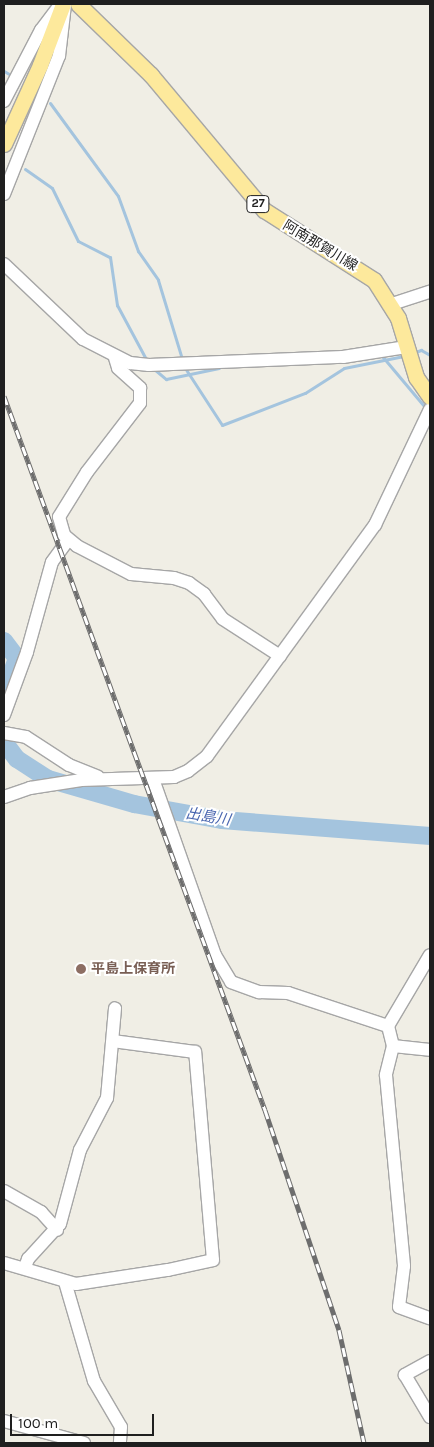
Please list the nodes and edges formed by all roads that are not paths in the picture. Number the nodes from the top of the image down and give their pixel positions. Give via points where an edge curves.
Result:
1 (63, 4) edge
2 (78, 4) edge
3 (4, 101) edge
4 (4, 144) edge
5 (4, 194) edge
6 (4, 264) edge
7 (430, 292) edge
8 (392, 304) junction
9 (406, 347) junction
10 (115, 358) junction
11 (430, 397) edge
12 (430, 409) edge
13 (68, 540) junction
14 (280, 656) junction
15 (4, 715) edge
16 (4, 733) edge
17 (153, 779) junction
18 (105, 780) junction
19 (4, 796) edge
20 (430, 954) edge
21 (115, 1008) dead end
22 (388, 1026) junction
23 (112, 1041) junction
24 (393, 1046) junction
25 (430, 1050) edge
26 (4, 1191) edge
27 (57, 1230) junction
28 (4, 1263) edge
29 (25, 1268) junction
30 (65, 1282) junction
31 (430, 1318) edge
32 (430, 1361) edge
33 (430, 1417) edge
34 (4, 1421) edge
35 (84, 1443) edge
36 (120, 1443) edge

1 - 3 street
1 - 4 main road
1 - 5 street via 62,47
2 - 8 main road, 阿南那賀川線 / 27 via 151,75 264,210 374,280
6 - 10 street via 83,338
7 - 8 street
8 - 9 main road, 阿南那賀川線 / 27
9 - 10 street via 343,358 149,365
9 - 11 main road, 阿南那賀川線 / 27 via 416,377
10 - 13 street via 118,368 140,388 140,403 59,517
12 - 14 street via 385,508
13 - 14 street via 132,574 174,578 189,583 204,594 223,619
13 - 15 street via 52,562 27,652
14 - 17 street via 207,756 188,771
16 - 18 street via 26,737 69,765
17 - 18 street
17 - 22 street via 215,955 231,982 260,992 288,993
18 - 19 street via 30,788
20 - 22 street
21 - 23 street
22 - 24 street
23 - 27 street via 107,1098 80,1150
23 - 30 street via 195,1052 213,1260 87,1283
24 - 25 street
24 - 31 street via 386,1075 404,1266 399,1307
26 - 27 street via 41,1212
27 - 29 street via 28,1259
28 - 29 street
29 - 30 street
30 - 36 street via 94,1381 121,1428
32 - 33 street via 405,1375
34 - 35 street

